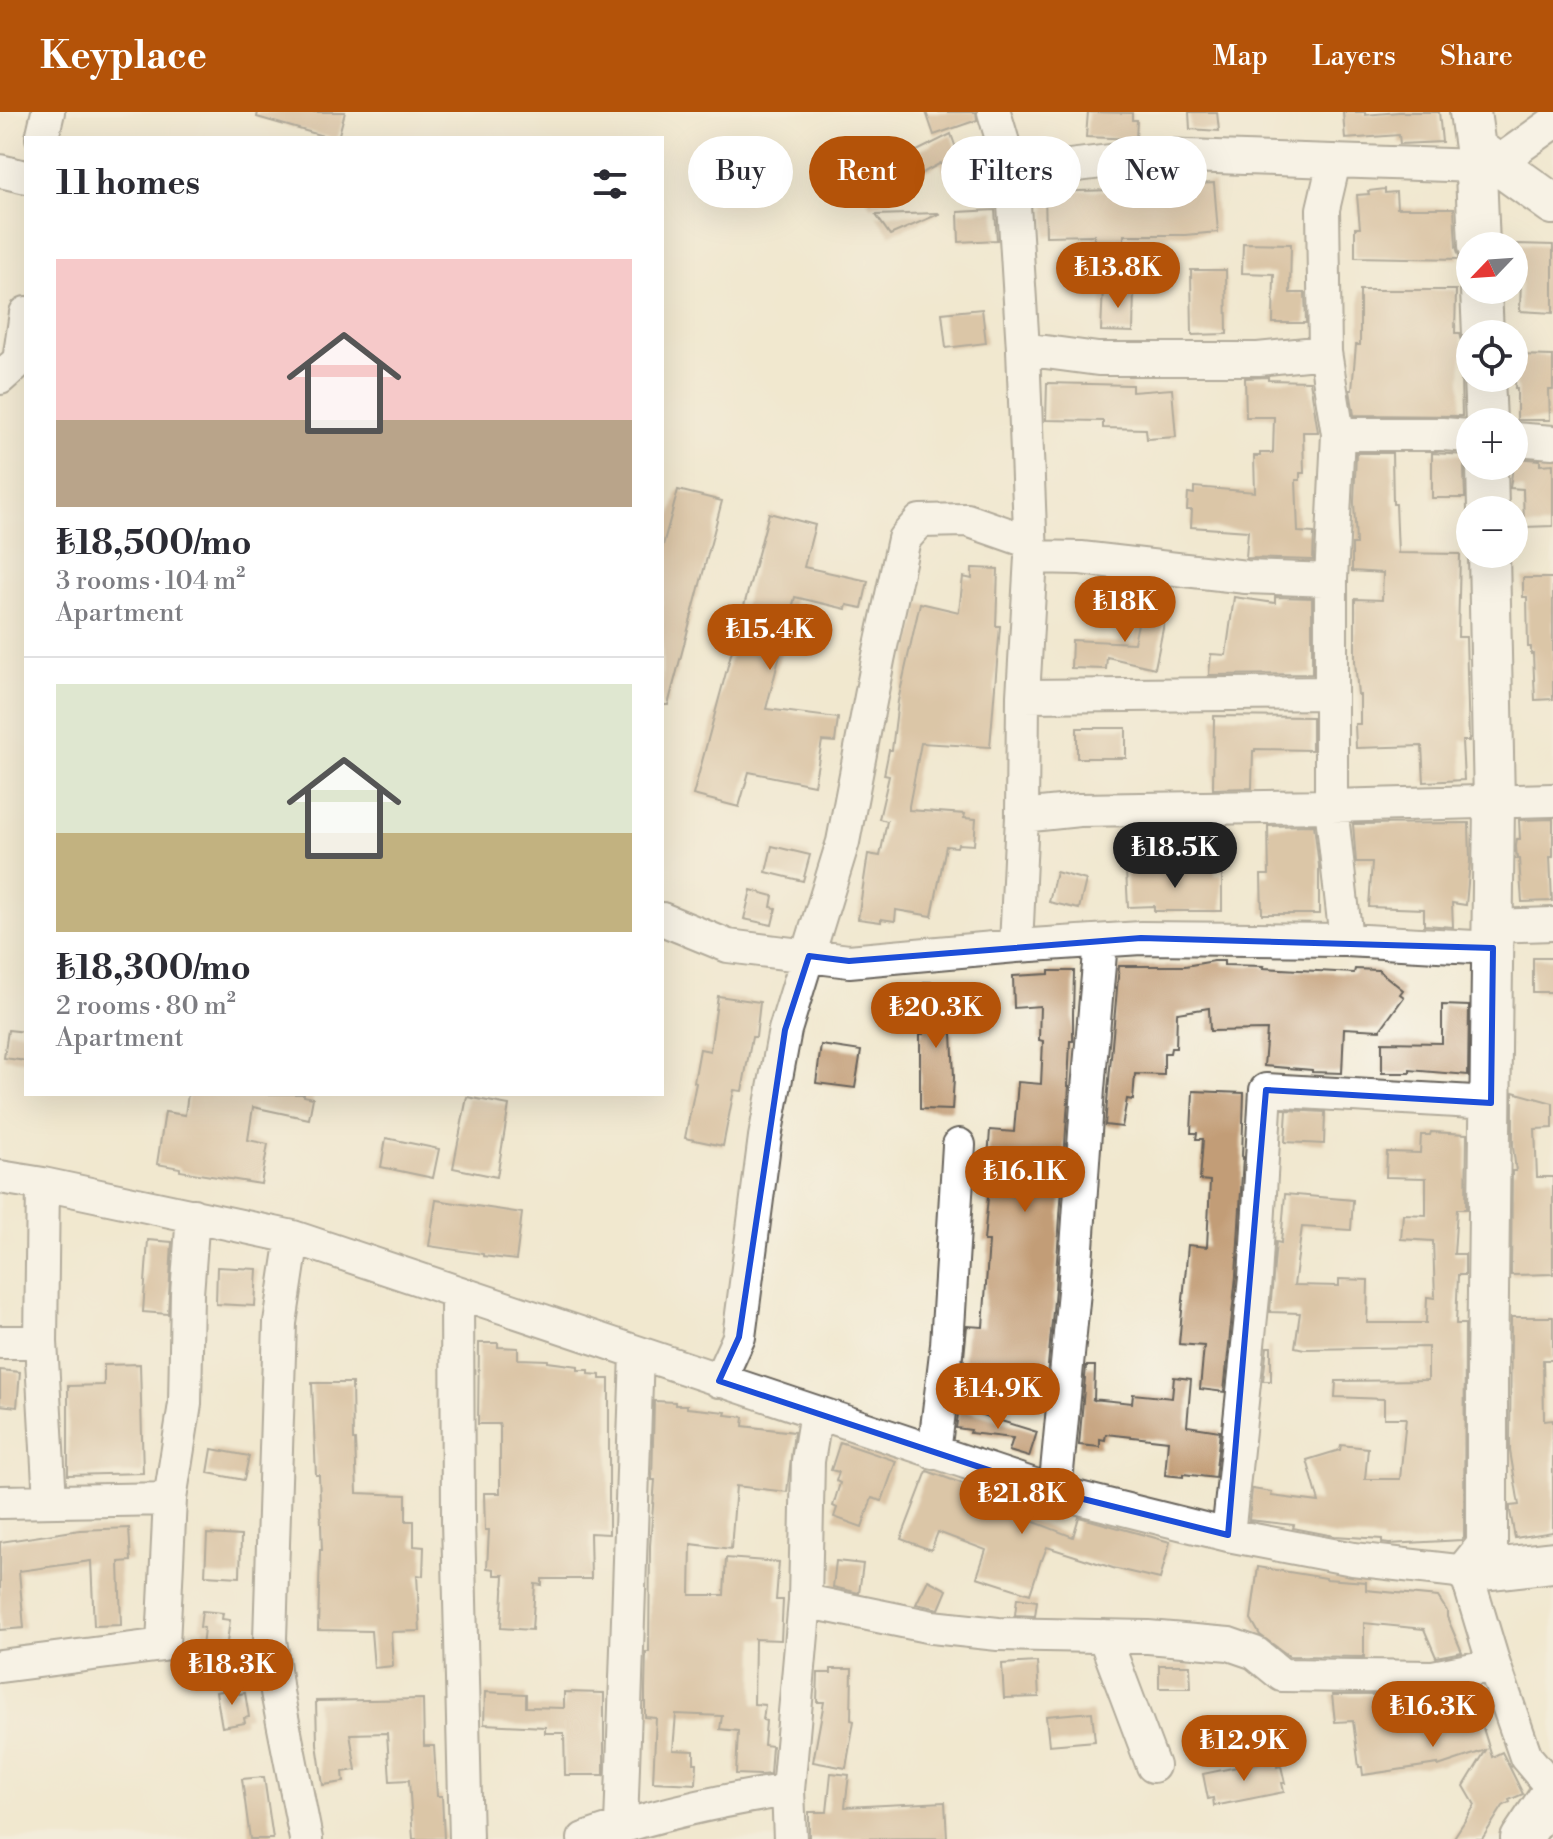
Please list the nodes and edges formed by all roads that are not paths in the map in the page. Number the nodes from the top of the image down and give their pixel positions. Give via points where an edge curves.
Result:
1 (48, 112) edge
2 (994, 112) edge
3 (1553, 123) edge
4 (42, 136) edge
5 (1001, 136) edge
6 (1480, 147) edge
7 (1334, 162) junction
8 (1081, 165) edge
9 (0, 171) edge
10 (24, 177) edge
11 (1553, 204) edge
12 (1014, 208) edge
13 (1479, 232) edge
14 (24, 327) edge
15 (1023, 349) junction
16 (1325, 352) junction
17 (0, 378) edge
18 (1338, 434) junction
19 (1456, 435) edge
20 (1528, 440) edge
21 (1553, 442) edge
22 (1031, 550) junction
23 (1489, 568) edge
24 (1331, 580) junction
25 (1331, 693) junction
26 (1023, 696) junction
27 (1553, 800) edge
28 (1494, 803) junction
29 (1331, 806) junction
30 (1022, 816) junction
31 (664, 920) edge
32 (1553, 924) edge
33 (1493, 937) junction
34 (1346, 940) junction
35 (1101, 942) junction
36 (1016, 946) junction
37 (809, 956) junction
38 (1491, 1103) junction
39 (959, 1145) dead end
40 (0, 1177) edge
41 (43, 1184) junction
42 (193, 1215) junction
43 (293, 1237) junction
44 (457, 1292) junction
45 (0, 1342) edge
46 (41, 1342) junction
47 (637, 1353) junction
48 (719, 1381) junction
49 (816, 1413) junction
50 (934, 1453) junction
51 (1055, 1492) junction
52 (170, 1499) junction
53 (50, 1501) junction
54 (0, 1502) edge
55 (1228, 1535) junction
56 (1553, 1562) edge
57 (1466, 1572) junction
58 (805, 1601) junction
59 (1104, 1636) junction
60 (1494, 1665) junction
61 (0, 1666) edge
62 (1153, 1766) dead end
63 (788, 1790) junction
64 (1553, 1790) edge
65 (621, 1826) junction
66 (306, 1839) edge
67 (466, 1839) edge
68 (584, 1839) edge
69 (790, 1839) edge
70 (1521, 1839) edge

1 - 4 street
2 - 5 street
3 - 6 street
6 - 7 street
6 - 11 main road
6 - 13 main road
7 - 8 street via 1159,155
7 - 16 street via 1323,209
9 - 10 street
12 - 15 street
14 - 17 street via 19,361
15 - 16 street via 1098,359 1258,359
15 - 22 street
16 - 18 street
18 - 19 street
18 - 24 street
20 - 21 street
22 - 24 street via 1246,577
22 - 26 street
22 - 37 street via 967,520 920,521 904,539 843,842
23 - 28 main road
24 - 25 street
25 - 26 street
25 - 29 street
26 - 30 street
27 - 28 street
28 - 29 street
28 - 33 main road
29 - 30 street via 1079,810
29 - 34 street
30 - 36 street
31 - 37 street via 728,946
32 - 33 street
33 - 34 street
33 - 38 main road
34 - 35 street
35 - 36 street
35 - 51 street
36 - 37 street via 849,961
37 - 48 street via 785,1030 765,1137 739,1337
38 - 55 street via 1266,1090 1255,1278
38 - 57 main road via 1487,1546
39 - 50 street via 947,1345
40 - 41 street
41 - 42 street
41 - 46 street
42 - 43 street
42 - 52 street via 185,1404
43 - 44 street
43 - 66 street via 280,1323 270,1639
44 - 47 street
44 - 67 street
45 - 46 street
46 - 53 street
47 - 48 street
47 - 65 street
48 - 49 street
49 - 50 street
49 - 58 street via 808,1461
50 - 51 street
51 - 55 street
52 - 53 street
52 - 61 street via 163,1645
53 - 54 street
55 - 57 street via 1353,1559
56 - 57 main road
57 - 60 street
58 - 59 street via 932,1627
58 - 63 street
59 - 60 street via 1229,1644 1255,1653 1282,1675 1433,1677
59 - 62 street
60 - 64 street via 1526,1757
63 - 65 street
63 - 69 street
64 - 70 main road
65 - 68 street

